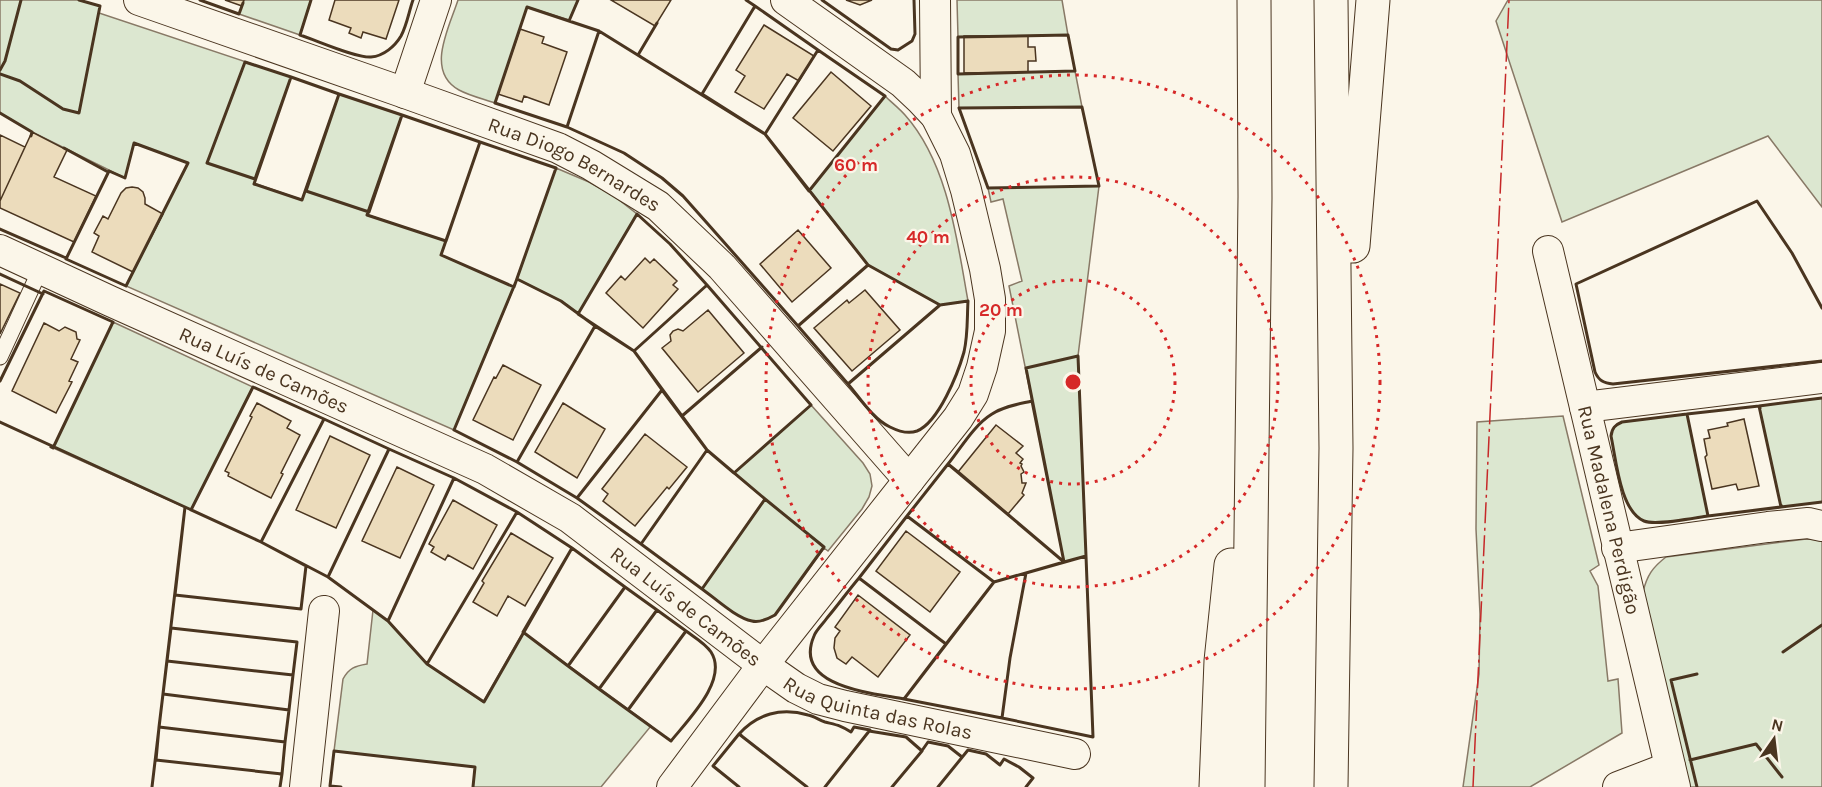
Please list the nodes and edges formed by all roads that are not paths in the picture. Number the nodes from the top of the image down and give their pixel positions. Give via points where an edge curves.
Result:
1 (139, 0) edge
2 (436, 0) edge
3 (786, 0) edge
4 (935, 0) edge
5 (1254, 0) edge
6 (1332, 0) edge
7 (1373, 0) edge
8 (405, 93) junction
9 (936, 116) junction
10 (0, 250) edge
11 (1548, 252) dead end
12 (40, 270) junction
13 (0, 357) edge
14 (1252, 366) junction
15 (1822, 378) edge
16 (1585, 407) junction
17 (1336, 448) junction
18 (909, 480) junction
19 (1822, 526) edge
20 (1617, 548) junction
21 (324, 611) dead end
22 (763, 665) junction
23 (1075, 754) dead end
24 (1673, 777) edge
25 (305, 787) edge
26 (672, 787) edge
27 (1216, 787) edge
28 (1248, 787) edge
29 (1331, 787) edge
30 (1618, 787) edge

1 - 8 street, Rua Diogo Bernardes
2 - 8 street
3 - 9 street, Rua Luís de Camões via 903,83
4 - 9 street
5 - 14 highway
6 - 17 highway
7 - 17 highway
8 - 18 street, Rua Diogo Bernardes via 558,148 658,206 722,267
9 - 18 street, Rua Luís de Camões via 955,154 966,190 985,269 990,331 973,394
10 - 12 street, Rua Luís de Camões
11 - 16 street, Rua Madalena Perdigão
12 - 13 lane
12 - 22 street, Rua Luís de Camões via 485,469 570,518
14 - 27 highway via 1221,661
14 - 28 highway
15 - 16 street
16 - 20 street, Rua Madalena Perdigão
17 - 29 highway
18 - 22 street, Rua Luís de Camões
19 - 20 street via 1808,523 1768,527
20 - 24 street, Rua Madalena Perdigão
21 - 25 street
22 - 23 street, Rua Quinta das Rolas via 818,699
22 - 26 street, Rua Quinta das Rolas
24 - 30 street, Rua Madalena Perdigão

